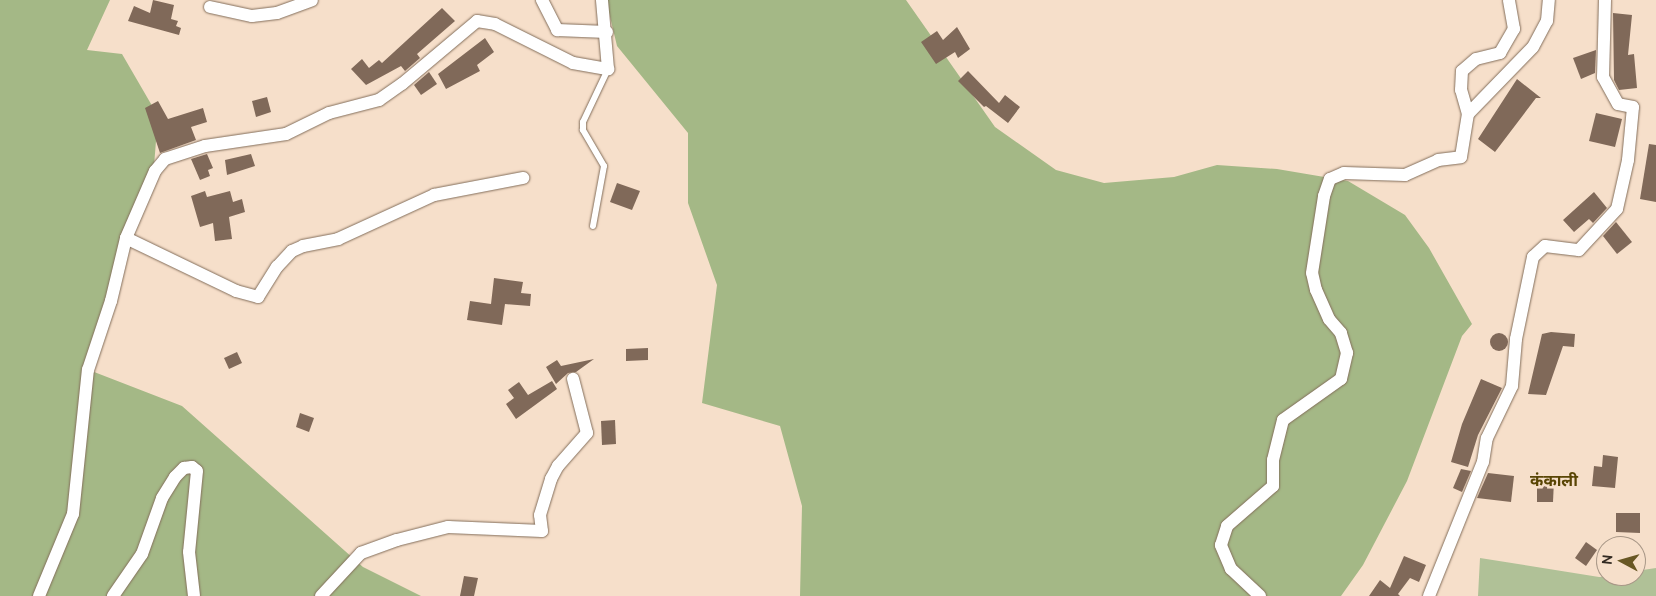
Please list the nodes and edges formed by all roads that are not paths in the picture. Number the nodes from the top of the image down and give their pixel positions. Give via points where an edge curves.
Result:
1 (312, 0) edge
2 (542, 0) edge
3 (602, 0) edge
4 (1509, 0) edge
5 (1549, 0) edge
6 (1605, 0) edge
7 (210, 7) dead end
8 (607, 32) junction
9 (608, 69) junction
10 (1468, 114) junction
11 (523, 178) dead end
12 (593, 226) dead end
13 (126, 238) junction
14 (573, 379) dead end
15 (39, 596) edge
16 (113, 596) edge
17 (194, 596) edge
18 (321, 596) edge
19 (1260, 596) edge
20 (1429, 596) edge

1 - 7 street via 277,13 252,16
2 - 8 street via 557,30
3 - 8 street
4 - 10 street via 1514,29 1500,53 1476,59 1462,71 1461,90
5 - 10 street via 1547,21 1533,47
6 - 20 street via 1603,77 1618,104 1633,107 1628,160 1617,209 1579,250 1545,246 1533,257 1516,339 1512,386 1487,438 1483,462
8 - 9 street
9 - 12 lane via 583,122 583,130 604,166
9 - 13 street via 573,63 495,24 477,21 379,100 329,113 286,134 205,146 166,159 155,171
10 - 19 street via 1461,157 1438,160 1405,175 1344,172 1330,179 1324,196 1312,273 1328,320 1341,333 1347,353 1341,379 1283,420 1273,460 1273,486 1227,526 1221,546 1232,569
11 - 13 street via 457,188 434,195 338,239 303,246 277,267 258,297 236,291
13 - 15 street via 111,301 88,370 73,514
14 - 18 street via 587,434 558,466 551,479 540,514 542,531 448,527 398,540 361,553
16 - 17 street via 142,554 162,498 175,477 184,468 192,467 197,471 189,552

